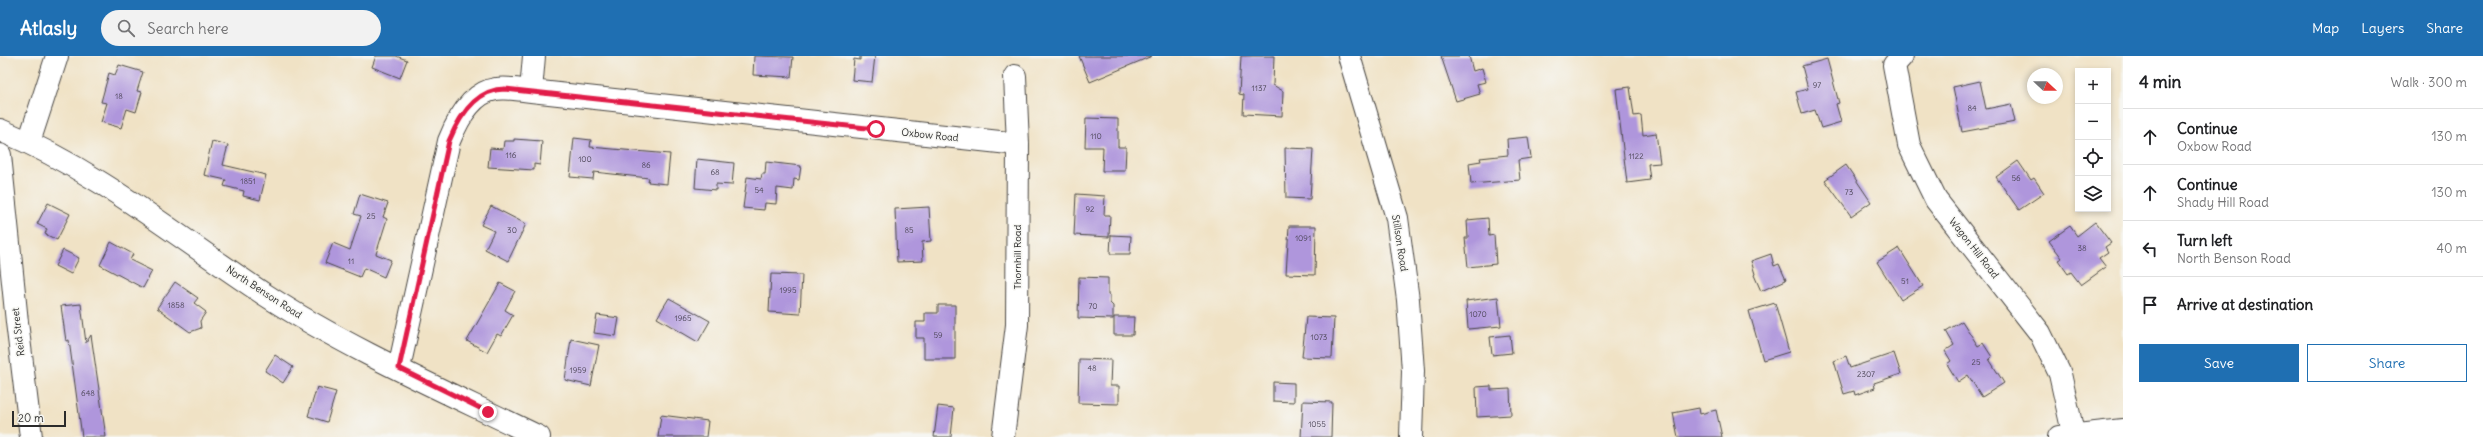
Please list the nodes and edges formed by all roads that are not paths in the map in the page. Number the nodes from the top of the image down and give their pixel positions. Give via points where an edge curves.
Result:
1 (57, 56) edge
2 (534, 56) edge
3 (1350, 56) edge
4 (1902, 56) edge
5 (1015, 76) dead end
6 (531, 91) junction
7 (0, 130) edge
8 (29, 142) junction
9 (1018, 144) junction
10 (0, 155) edge
11 (8, 324) edge
12 (399, 368) junction
13 (2123, 430) edge
14 (2068, 436) edge
15 (31, 437) edge
16 (539, 437) edge
17 (1003, 437) edge
18 (1411, 437) edge

1 - 8 street
2 - 6 street
3 - 18 street, Stillson Road via 1397,218 1408,300 1412,355
4 - 14 street, Wagon Hill Road via 1894,65 1909,145 1936,200 2040,333 2051,351 2060,374
5 - 9 street, Thornhill Road
6 - 9 street, Oxbow Road
6 - 12 street, Oxbow Road via 496,89 487,92 464,112 456,125 449,141
7 - 8 street, North Benson Road
8 - 12 street, North Benson Road via 74,165 140,207 297,314
9 - 17 street, Thornhill Road via 1017,325
10 - 11 street, Reid Street
11 - 15 street, Reid Street
12 - 16 street, North Benson Road
13 - 14 street

